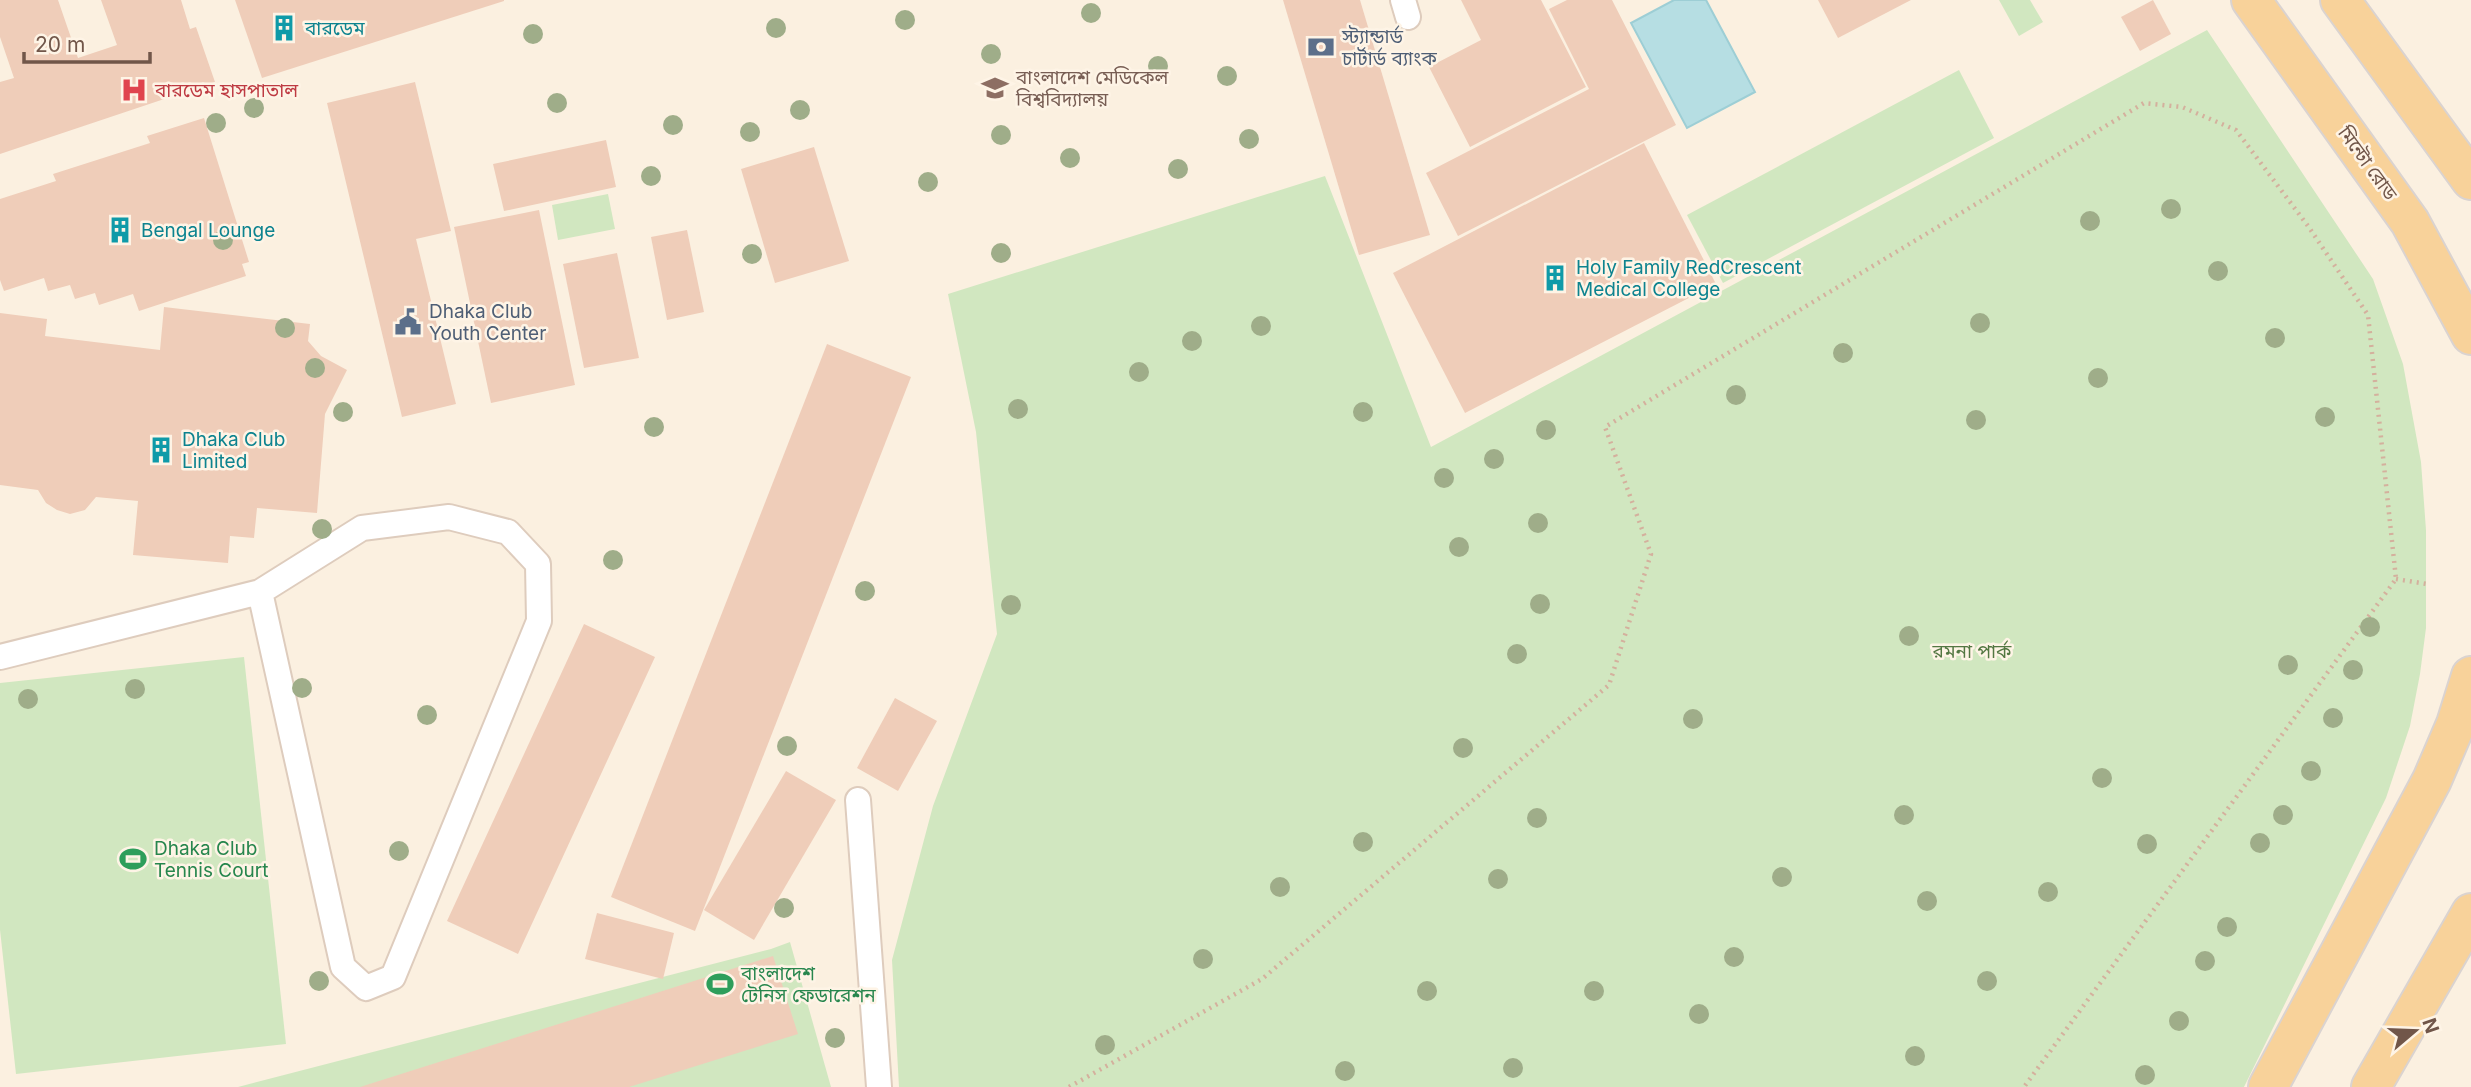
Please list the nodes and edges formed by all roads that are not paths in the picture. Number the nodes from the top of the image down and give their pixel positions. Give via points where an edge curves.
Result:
1 (2251, 0) edge
2 (2345, 2) edge
3 (2471, 180) edge
4 (2471, 335) edge
5 (260, 592) junction
6 (0, 657) edge
7 (2471, 676) edge
8 (858, 800) dead end
9 (2471, 913) edge
10 (879, 1087) edge
11 (2268, 1087) edge
12 (2371, 1087) edge

1 - 4 main road, মিন্টো রোড via 2410,222
2 - 3 main road
5 - 5 lane via 362,528 449,517 508,532 538,564 539,621 393,977 366,988 343,967
5 - 6 lane
7 - 11 main road via 2432,780
8 - 10 lane
9 - 12 main road

